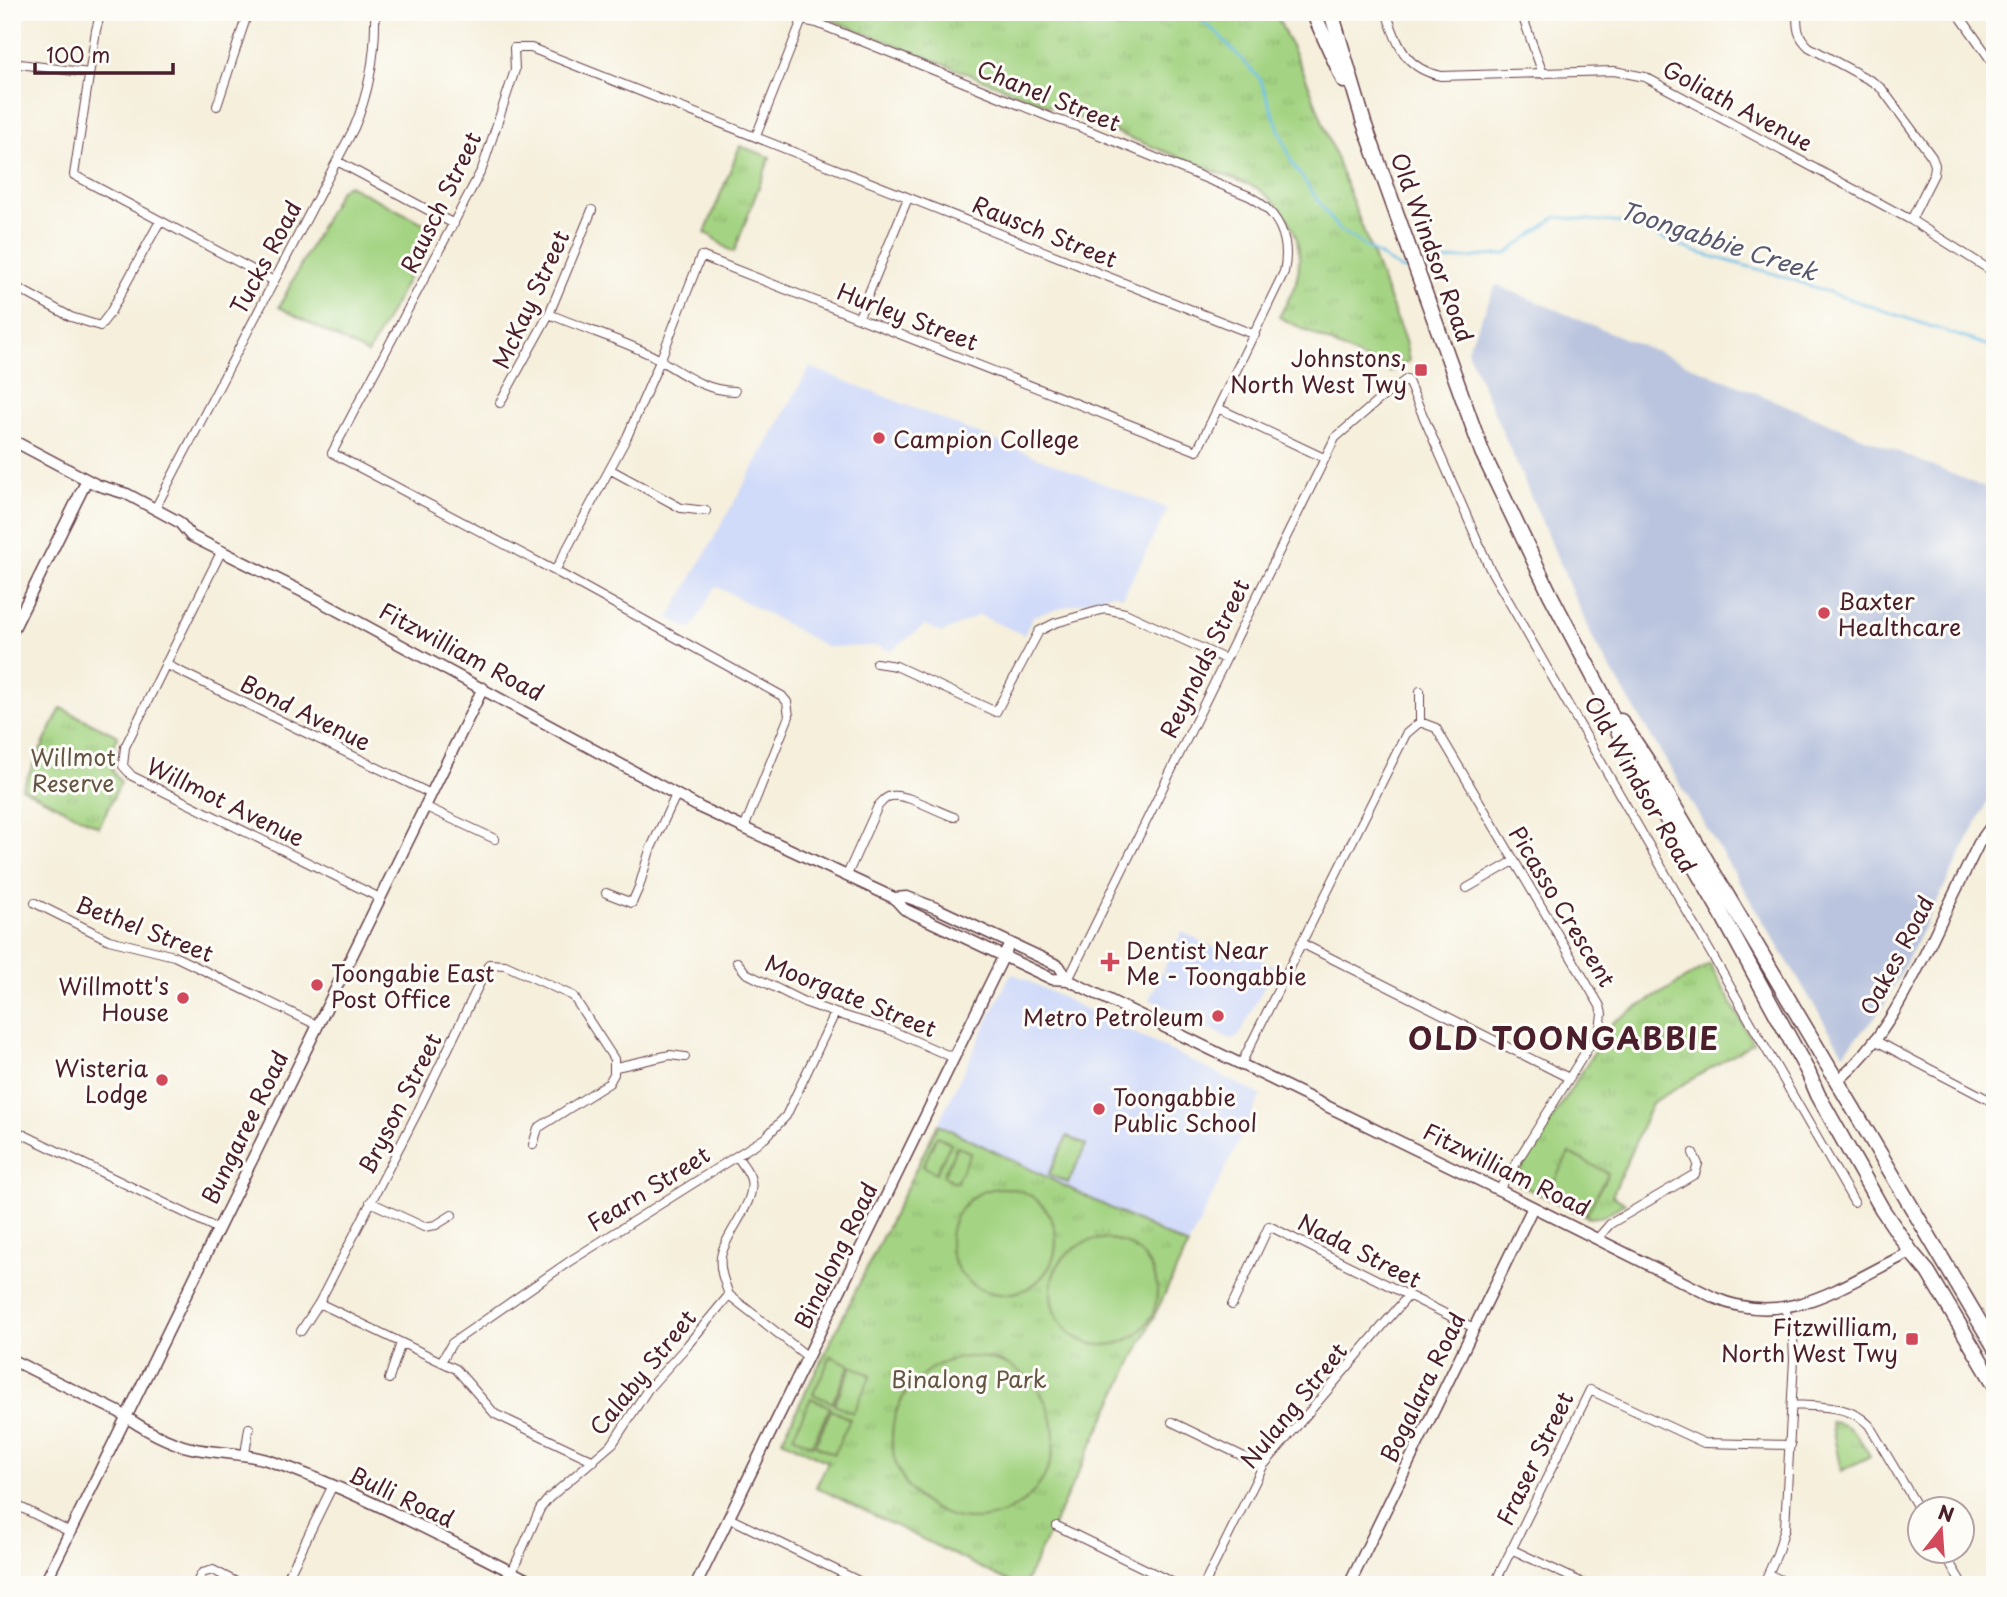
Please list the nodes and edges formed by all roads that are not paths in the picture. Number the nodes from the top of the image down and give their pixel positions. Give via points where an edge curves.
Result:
1 (101, 12) edge
2 (248, 12) edge
3 (375, 12) edge
4 (791, 12) edge
5 (1313, 12) edge
6 (1331, 12) edge
7 (1386, 12) edge
8 (1521, 12) edge
9 (1797, 12) edge
10 (1957, 12) edge
11 (802, 20) junction
12 (12, 63) edge
13 (1995, 66) edge
14 (89, 74) junction
15 (1543, 74) junction
16 (217, 106) dead end
17 (1364, 123) junction
18 (756, 136) junction
19 (337, 161) junction
20 (908, 198) junction
21 (592, 210) dead end
22 (1911, 220) junction
23 (160, 221) junction
24 (454, 224) junction
25 (1282, 228) joint
26 (1995, 273) edge
27 (274, 281) junction
28 (12, 285) edge
29 (548, 314) junction
30 (859, 317) junction
31 (1255, 335) junction
32 (660, 361) junction
33 (1407, 379) joint
34 (735, 391) dead end
35 (500, 403) dead end
36 (1218, 408) junction
37 (12, 440) edge
38 (1324, 458) junction
39 (611, 470) junction
40 (88, 480) junction
41 (155, 509) junction
42 (706, 511) dead end
43 (222, 550) junction
44 (555, 571) junction
45 (12, 632) edge
46 (1225, 659) junction
47 (876, 663) dead end
48 (165, 664) junction
49 (483, 688) junction
50 (1420, 691) dead end
51 (1601, 691) junction
52 (1420, 722) junction
53 (430, 793) junction
54 (676, 794) junction
55 (424, 806) junction
56 (954, 817) dead end
57 (1995, 821) edge
58 (745, 827) junction
59 (495, 839) dead end
60 (1514, 861) junction
61 (847, 876) junction
62 (1467, 888) dead end
63 (607, 893) dead end
64 (380, 898) junction
65 (894, 898) junction
66 (35, 904) dead end
67 (1010, 943) junction
68 (1301, 943) junction
69 (1003, 956) junction
70 (737, 962) dead end
71 (1068, 980) junction
72 (835, 1013) junction
73 (317, 1025) junction
74 (1876, 1041) junction
75 (685, 1057) dead end
76 (954, 1058) junction
77 (1241, 1064) junction
78 (616, 1067) junction
79 (1569, 1078) junction
80 (1838, 1081) junction
81 (1818, 1095) junction
82 (1995, 1103) edge
83 (12, 1129) edge
84 (533, 1145) dead end
85 (1693, 1153) dead end
86 (737, 1156) junction
87 (1499, 1190) junction
88 (370, 1202) junction
89 (1854, 1202) dead end
90 (1533, 1207) junction
91 (452, 1215) dead end
92 (218, 1229) junction
93 (1597, 1239) junction
94 (1931, 1242) junction
95 (1911, 1252) junction
96 (729, 1295) junction
97 (1408, 1296) junction
98 (319, 1303) junction
99 (1232, 1305) dead end
100 (1785, 1308) junction
101 (1474, 1328) junction
102 (301, 1331) dead end
103 (401, 1343) junction
104 (1995, 1348) edge
105 (808, 1357) junction
106 (12, 1360) edge
107 (441, 1362) junction
108 (388, 1379) dead end
109 (1995, 1385) edge
110 (1792, 1405) junction
111 (126, 1417) junction
112 (1172, 1422) dead end
113 (249, 1428) dead end
114 (1791, 1445) junction
115 (245, 1454) junction
116 (594, 1461) junction
117 (1263, 1466) junction
118 (332, 1487) junction
119 (1911, 1496) edge
120 (12, 1503) edge
121 (729, 1518) junction
122 (1057, 1526) dead end
123 (70, 1532) junction
124 (1511, 1549) junction
125 (1951, 1566) edge
126 (512, 1572) junction
127 (1768, 1574) junction
128 (196, 1584) edge
129 (44, 1585) edge
130 (242, 1585) edge
131 (284, 1585) edge
132 (538, 1585) edge
133 (696, 1585) edge
134 (867, 1585) edge
135 (1178, 1585) edge
136 (1204, 1585) edge
137 (1349, 1585) edge
138 (1494, 1585) edge
139 (1587, 1585) edge
140 (1763, 1585) edge
141 (1792, 1585) edge
142 (1963, 1585) edge

1 - 14 street
2 - 16 street
3 - 19 street, Tucks Road via 374,57 365,102
4 - 11 street, Chanel Street
5 - 17 highway, Old Windsor Road
6 - 17 highway, Old Windsor Road
7 - 15 street, Goliath Avenue via 1404,56 1427,73
8 - 15 street
9 - 22 street via 1801,40 1882,89 1932,157 1934,174
10 - 13 street
11 - 18 street
11 - 25 street, Chanel Street via 1249,196 1267,207
12 - 14 street
14 - 23 street via 74,175
15 - 22 street, Goliath Avenue via 1614,71 1645,76
17 - 51 highway, Old Windsor Road via 1482,452
18 - 20 street, Rausch Street
18 - 24 street, Rausch Street via 531,48 514,48 515,70 488,155
19 - 24 street
19 - 27 street, Tucks Road
20 - 30 street
20 - 31 street, Rausch Street
21 - 29 street, McKay Street
22 - 26 street, Goliath Avenue
23 - 27 street
23 - 28 street via 100,326 71,317
24 - 44 street, Rausch Street via 332,453
25 - 31 street, Hurley Street via 1287,251 1284,272
27 - 41 street, Tucks Road
29 - 32 street
29 - 35 street, McKay Street
30 - 32 street, Hurley Street via 701,256
30 - 36 street, Hurley Street via 1197,451
31 - 36 street, Hurley Street
32 - 34 street via 717,391
32 - 39 street, Hurley Street
33 - 38 street, Reynolds Street via 1335,438
33 - 89 street, Old Windsor Road via 1489,567
36 - 38 street
37 - 40 street, Fitzwilliam Road
38 - 46 street, Reynolds Street
39 - 42 street via 681,508
39 - 44 street, Hurley Street
40 - 41 street, Fitzwilliam Road
40 - 45 street
41 - 43 street, Fitzwilliam Road via 179,522 191,536
43 - 48 street, Willmot Avenue
43 - 49 street, Fitzwilliam Road
44 - 58 street, Rausch Street via 788,702 789,716
46 - 47 street via 1125,613 1105,609 1039,631 996,712 895,666
46 - 71 street, Reynolds Street
48 - 53 street, Bond Avenue
48 - 64 street, Willmot Avenue via 124,747 122,766 127,772
49 - 53 street, Bungaree Road
49 - 54 street, Fitzwilliam Road
50 - 52 street
51 - 80 highway, Old Windsor Road
51 - 81 highway, Old Windsor Road via 1625,747 1720,911
52 - 60 street, Picasso Crescent via 1436,728
52 - 68 street via 1406,734
53 - 55 street, Bungaree Road
54 - 58 street, Fitzwilliam Road
54 - 63 street via 632,903
55 - 59 street
55 - 64 street, Bungaree Road
56 - 61 street via 904,797 885,799
57 - 74 street, Oakes Road via 1979,843 1903,998
58 - 61 street, Fitzwilliam Road
60 - 62 street
60 - 79 street, Picasso Crescent via 1600,1006 1600,1029
61 - 65 street, Fitzwilliam Road
64 - 73 street, Bungaree Road
65 - 67 street, Fitzwilliam Road via 907,897 936,908
65 - 69 street, Fitzwilliam Road via 904,909
66 - 73 street, Bethel Street via 109,940 174,956
67 - 69 street, Binalong Road
67 - 71 street, Fitzwilliam Road via 1059,966
68 - 77 street
68 - 79 street
69 - 71 street, Fitzwilliam Road via 1052,979
69 - 76 street, Binalong Road
70 - 72 street, Moorgate Street via 746,973
71 - 77 street, Fitzwilliam Road
72 - 76 street, Moorgate Street via 888,1029
72 - 86 street, Fearn Street via 786,1116 765,1138
73 - 92 street, Bungaree Road
74 - 80 street, Oakes Road
74 - 82 street
75 - 78 street via 670,1055
76 - 105 street, Binalong Road
77 - 87 street, Fitzwilliam Road
78 - 84 street via 609,1083 538,1128
78 - 88 street, Bryson Street via 573,996 505,965 489,964
79 - 87 street, Picasso Crescent
80 - 81 highway, Oakes Road
80 - 94 highway, Old Windsor Road
81 - 95 highway, Old Windsor Road
83 - 92 street
85 - 93 street via 1698,1164 1695,1174 1609,1224
86 - 96 street via 751,1184 720,1259
86 - 107 street, Fearn Street via 570,1261 452,1343
87 - 90 street, Fitzwilliam Road
88 - 91 street via 424,1227
88 - 98 street, Bryson Street
90 - 93 street, Fitzwilliam Road
90 - 101 street, Bogalara Road
92 - 111 street, Bungaree Road
93 - 100 street, Fitzwilliam Road via 1724,1303 1753,1309
94 - 95 highway, Fitzwilliam Road
94 - 104 highway, Old Windsor Road
95 - 100 street, Fitzwilliam Road via 1828,1294
95 - 109 highway, Old Windsor Road via 1928,1272
96 - 105 street
96 - 116 street, Calaby Street via 648,1389 621,1433
97 - 99 street, Nada Street via 1269,1226
97 - 101 street, Nada Street
97 - 117 street, Nulang Street
98 - 102 street, Bryson Street
98 - 103 street
100 - 110 street via 1794,1346
101 - 137 street, Bogalara Road
103 - 107 street
103 - 108 street
105 - 121 street, Binalong Road
106 - 111 street, Bulli Road
107 - 116 street via 463,1375 495,1414
110 - 114 street
110 - 119 street via 1838,1409 1862,1418
111 - 115 street, Bulli Road via 180,1445
111 - 123 street, Bungaree Road
112 - 117 street
113 - 115 street
114 - 124 street, Fraser Street via 1703,1443 1590,1390
114 - 127 street via 1785,1528
115 - 118 street, Bulli Road
116 - 126 street, Calaby Street via 540,1509
117 - 136 street, Nulang Street
118 - 126 street, Bulli Road
118 - 131 street
120 - 123 street
121 - 133 street, Binalong Road
121 - 134 street
122 - 135 street
123 - 129 street, Bungaree Road
124 - 138 street, Fraser Street
124 - 139 street
125 - 142 street
126 - 132 street, Bulli Road
127 - 140 street
127 - 141 street
128 - 130 street via 202,1573 212,1570

